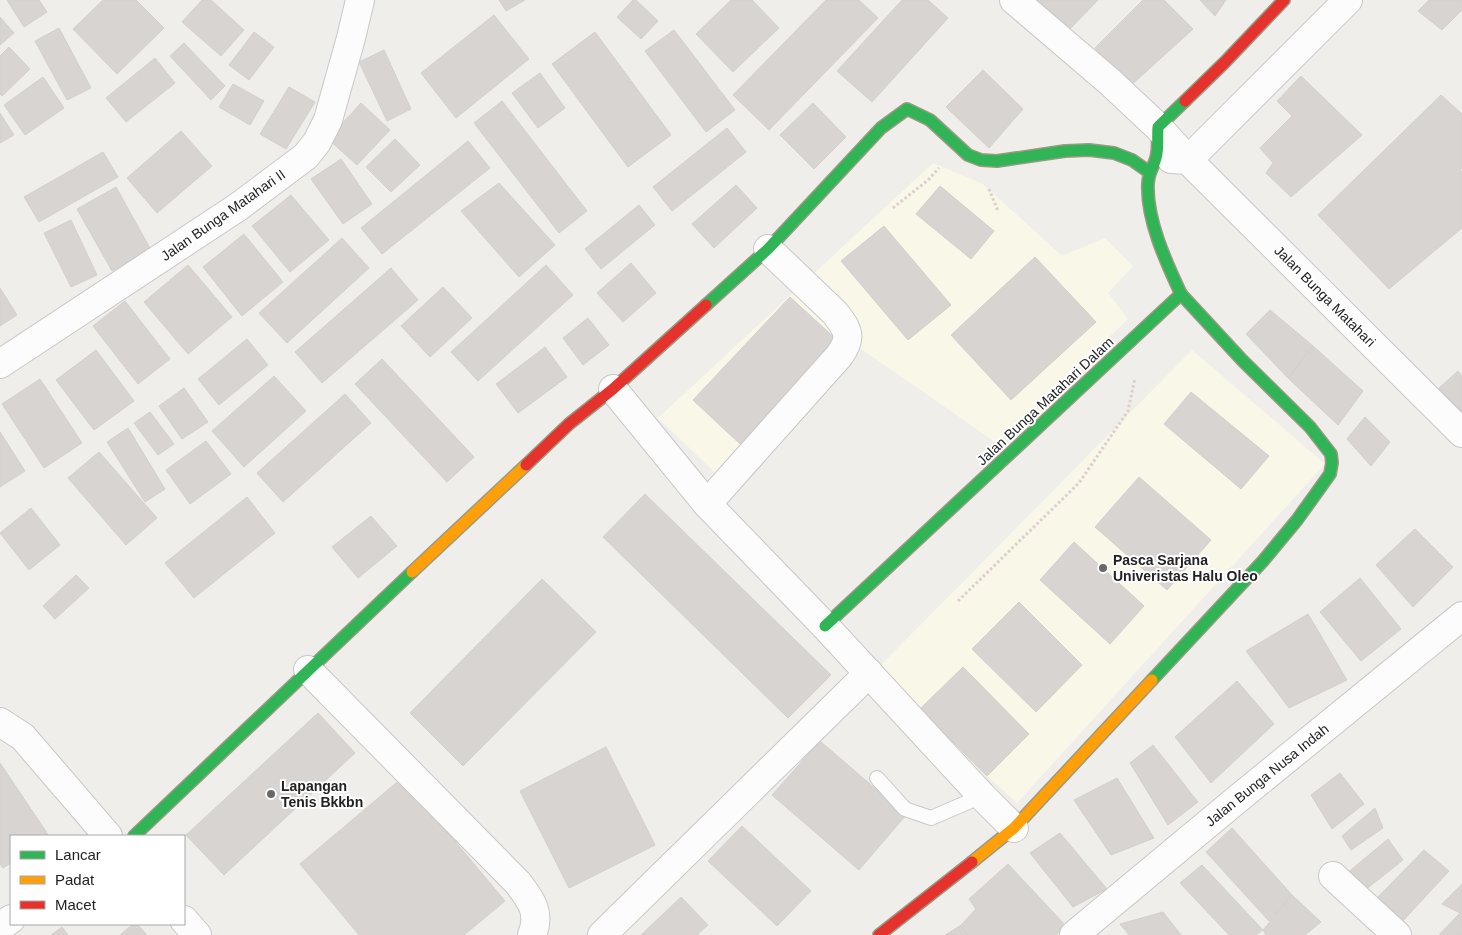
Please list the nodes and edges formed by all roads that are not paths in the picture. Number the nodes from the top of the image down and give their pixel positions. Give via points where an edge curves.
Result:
1 (360, 0) edge
2 (1014, 0) edge
3 (1284, 0) edge
4 (1348, 0) edge
5 (1158, 127) junction
6 (1188, 160) junction
7 (1152, 165) junction
8 (768, 249) junction
9 (1181, 294) junction
10 (0, 364) edge
11 (613, 389) junction
12 (1462, 433) edge
13 (707, 504) junction
14 (1462, 616) edge
15 (825, 626) junction
16 (308, 670) junction
17 (869, 673) junction
18 (0, 722) edge
19 (877, 778) dead end
20 (982, 796) junction
21 (1014, 828) junction
22 (107, 835) edge
23 (135, 835) edge
24 (1333, 876) dead end
25 (185, 921) edge
26 (1387, 932) edge
27 (197, 935) edge
28 (532, 935) edge
29 (602, 935) edge
30 (879, 935) edge
31 (1074, 935) edge

1 - 10 street, Jalan Bunga Matahari II via 328,120 306,156 238,207
2 - 5 street, Jalan Bunga Matahari
3 - 5 street
4 - 6 street
5 - 6 street, Jalan Bunga Matahari
5 - 7 street
6 - 7 street
6 - 12 street, Jalan Bunga Matahari
7 - 8 street via 1089,150 981,160 968,155 930,120 906,110 881,128
7 - 9 street via 1149,196 1153,218
8 - 11 street
8 - 13 street via 835,313 849,338 839,356
9 - 15 street, Jalan Bunga Matahari Dalam
9 - 21 street via 1325,445 1331,454 1330,474 1263,561
11 - 13 street
11 - 16 street via 569,424
13 - 15 street
14 - 31 street, Jalan Bunga Nusa Indah
15 - 17 street
16 - 23 street
16 - 28 street via 518,883 532,902 536,919
17 - 20 street
17 - 29 street
18 - 22 street via 23,737
19 - 20 lane via 905,808 931,818
20 - 21 street
21 - 30 street
24 - 26 street
25 - 27 street

